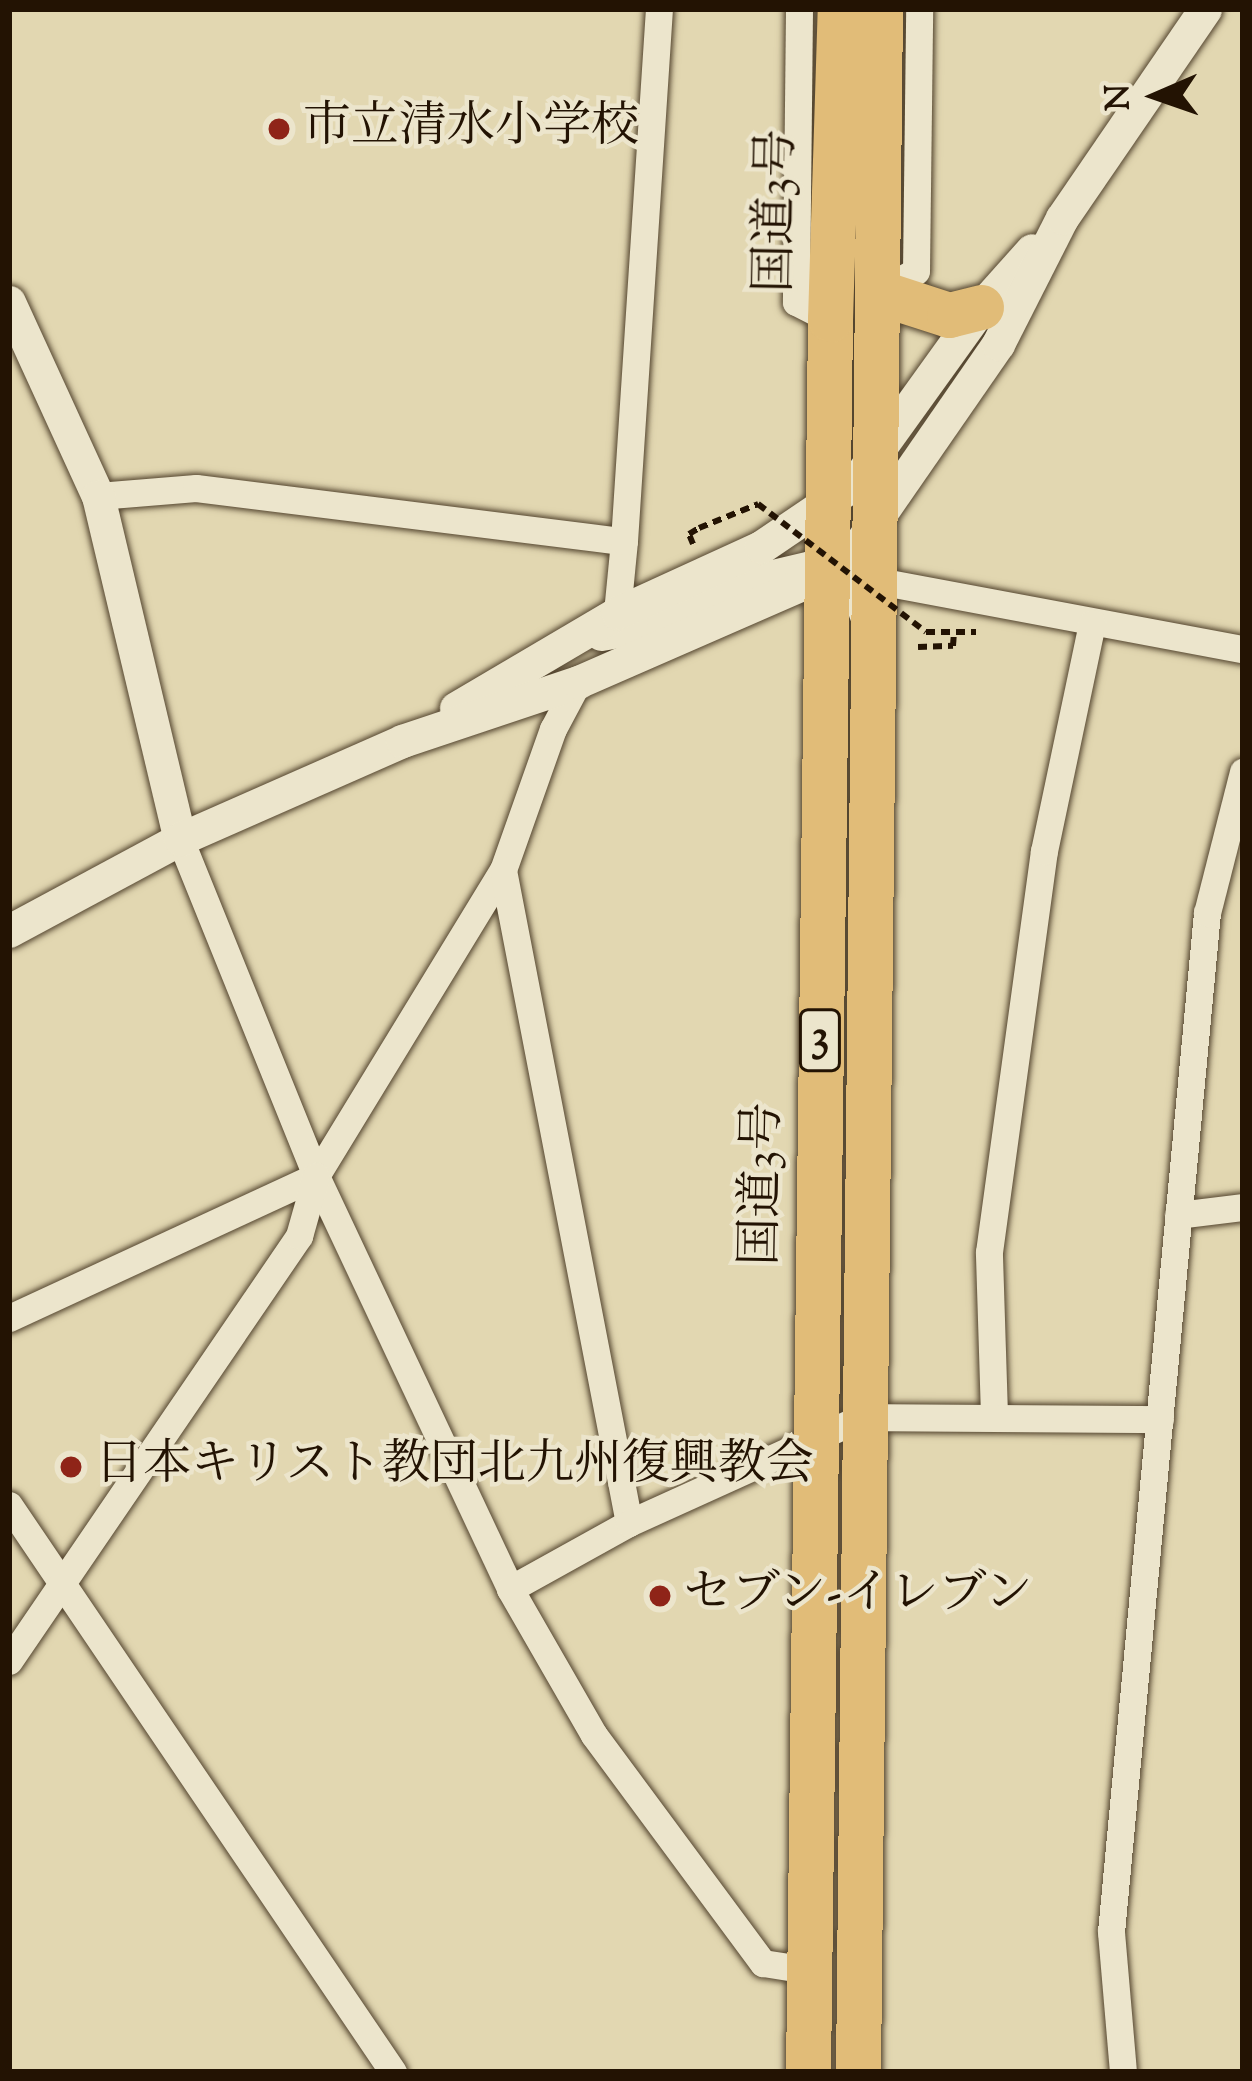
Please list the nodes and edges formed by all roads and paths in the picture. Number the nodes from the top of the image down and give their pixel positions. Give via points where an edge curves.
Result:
1 (659, 9) edge
2 (799, 9) edge
3 (840, 9) edge
4 (880, 9) edge
5 (919, 9) edge
6 (1205, 9) edge
7 (1062, 218) junction
8 (878, 292) junction
9 (9, 302) edge
10 (981, 307) junction
11 (830, 319) junction
12 (877, 456) junction
13 (98, 496) junction
14 (829, 503) junction
15 (874, 523) junction
16 (624, 541) junction
17 (693, 545) dead end
18 (828, 573) junction
19 (873, 580) junction
20 (760, 606) junction
21 (616, 613) junction
22 (1092, 622) junction
23 (998, 630) dead end
24 (872, 631) junction
25 (954, 633) junction
26 (570, 639) junction
27 (918, 647) dead end
28 (1243, 649) edge
29 (826, 659) junction
30 (578, 682) junction
31 (403, 740) junction
32 (1243, 772) edge
33 (180, 839) junction
34 (503, 870) junction
35 (9, 931) edge
36 (316, 1176) junction
37 (1243, 1207) edge
38 (1178, 1215) junction
39 (9, 1318) edge
40 (994, 1415) junction
41 (863, 1417) junction
42 (1160, 1419) junction
43 (815, 1437) junction
44 (9, 1505) edge
45 (629, 1523) junction
46 (64, 1586) junction
47 (510, 1589) junction
48 (9, 1661) edge
49 (808, 1970) junction
50 (392, 2072) edge
51 (808, 2072) edge
52 (858, 2072) edge
53 (1123, 2072) edge

1 - 16 street
2 - 11 street via 796,302
3 - 11 highway, 国道3号 / 3
4 - 8 highway, 国道3号 / 3
5 - 8 street via 916,271
6 - 7 street
7 - 10 street
7 - 15 street via 998,344
8 - 10 highway via 949,315
8 - 12 highway, 国道3号 / 3
9 - 13 street
10 - 12 street
11 - 14 highway, 国道3号 / 3
12 - 14 street
12 - 15 highway, 国道3号 / 3
13 - 16 street via 196,488
13 - 33 street
14 - 18 highway, 国道3号 / 3
14 - 21 street via 761,547
15 - 18 street
15 - 19 highway, 国道3号 / 3
16 - 21 street
17 - 25 path, bridge via 689,534 758,504 926,632
18 - 19 street
18 - 20 street
18 - 24 street via 859,596
18 - 26 street via 790,568 663,622
18 - 29 highway, 国道3号 / 3
19 - 22 street
19 - 24 highway, 国道3号 / 3
20 - 29 street via 802,615
20 - 30 street
21 - 26 street
22 - 28 street
22 - 40 street via 1044,851 988,1252
23 - 25 path
24 - 41 highway, 国道3号 / 3
25 - 27 path via 953,646
26 - 31 street
29 - 43 highway, 国道3号 / 3
30 - 31 street
30 - 34 street
31 - 33 street
32 - 38 street via 1207,914
33 - 35 street
33 - 36 street
34 - 36 street
34 - 45 street
36 - 39 street
36 - 46 street via 299,1236
36 - 47 street
37 - 38 street
38 - 42 street
40 - 41 street
40 - 42 street
41 - 43 street
41 - 52 highway, 国道3号 / 3
42 - 53 street via 1111,1932
43 - 45 street
43 - 49 highway, 国道3号 / 3
44 - 46 street
45 - 47 street
46 - 48 street
46 - 50 street
47 - 49 street via 595,1735 763,1963
49 - 51 highway, 国道3号 / 3

